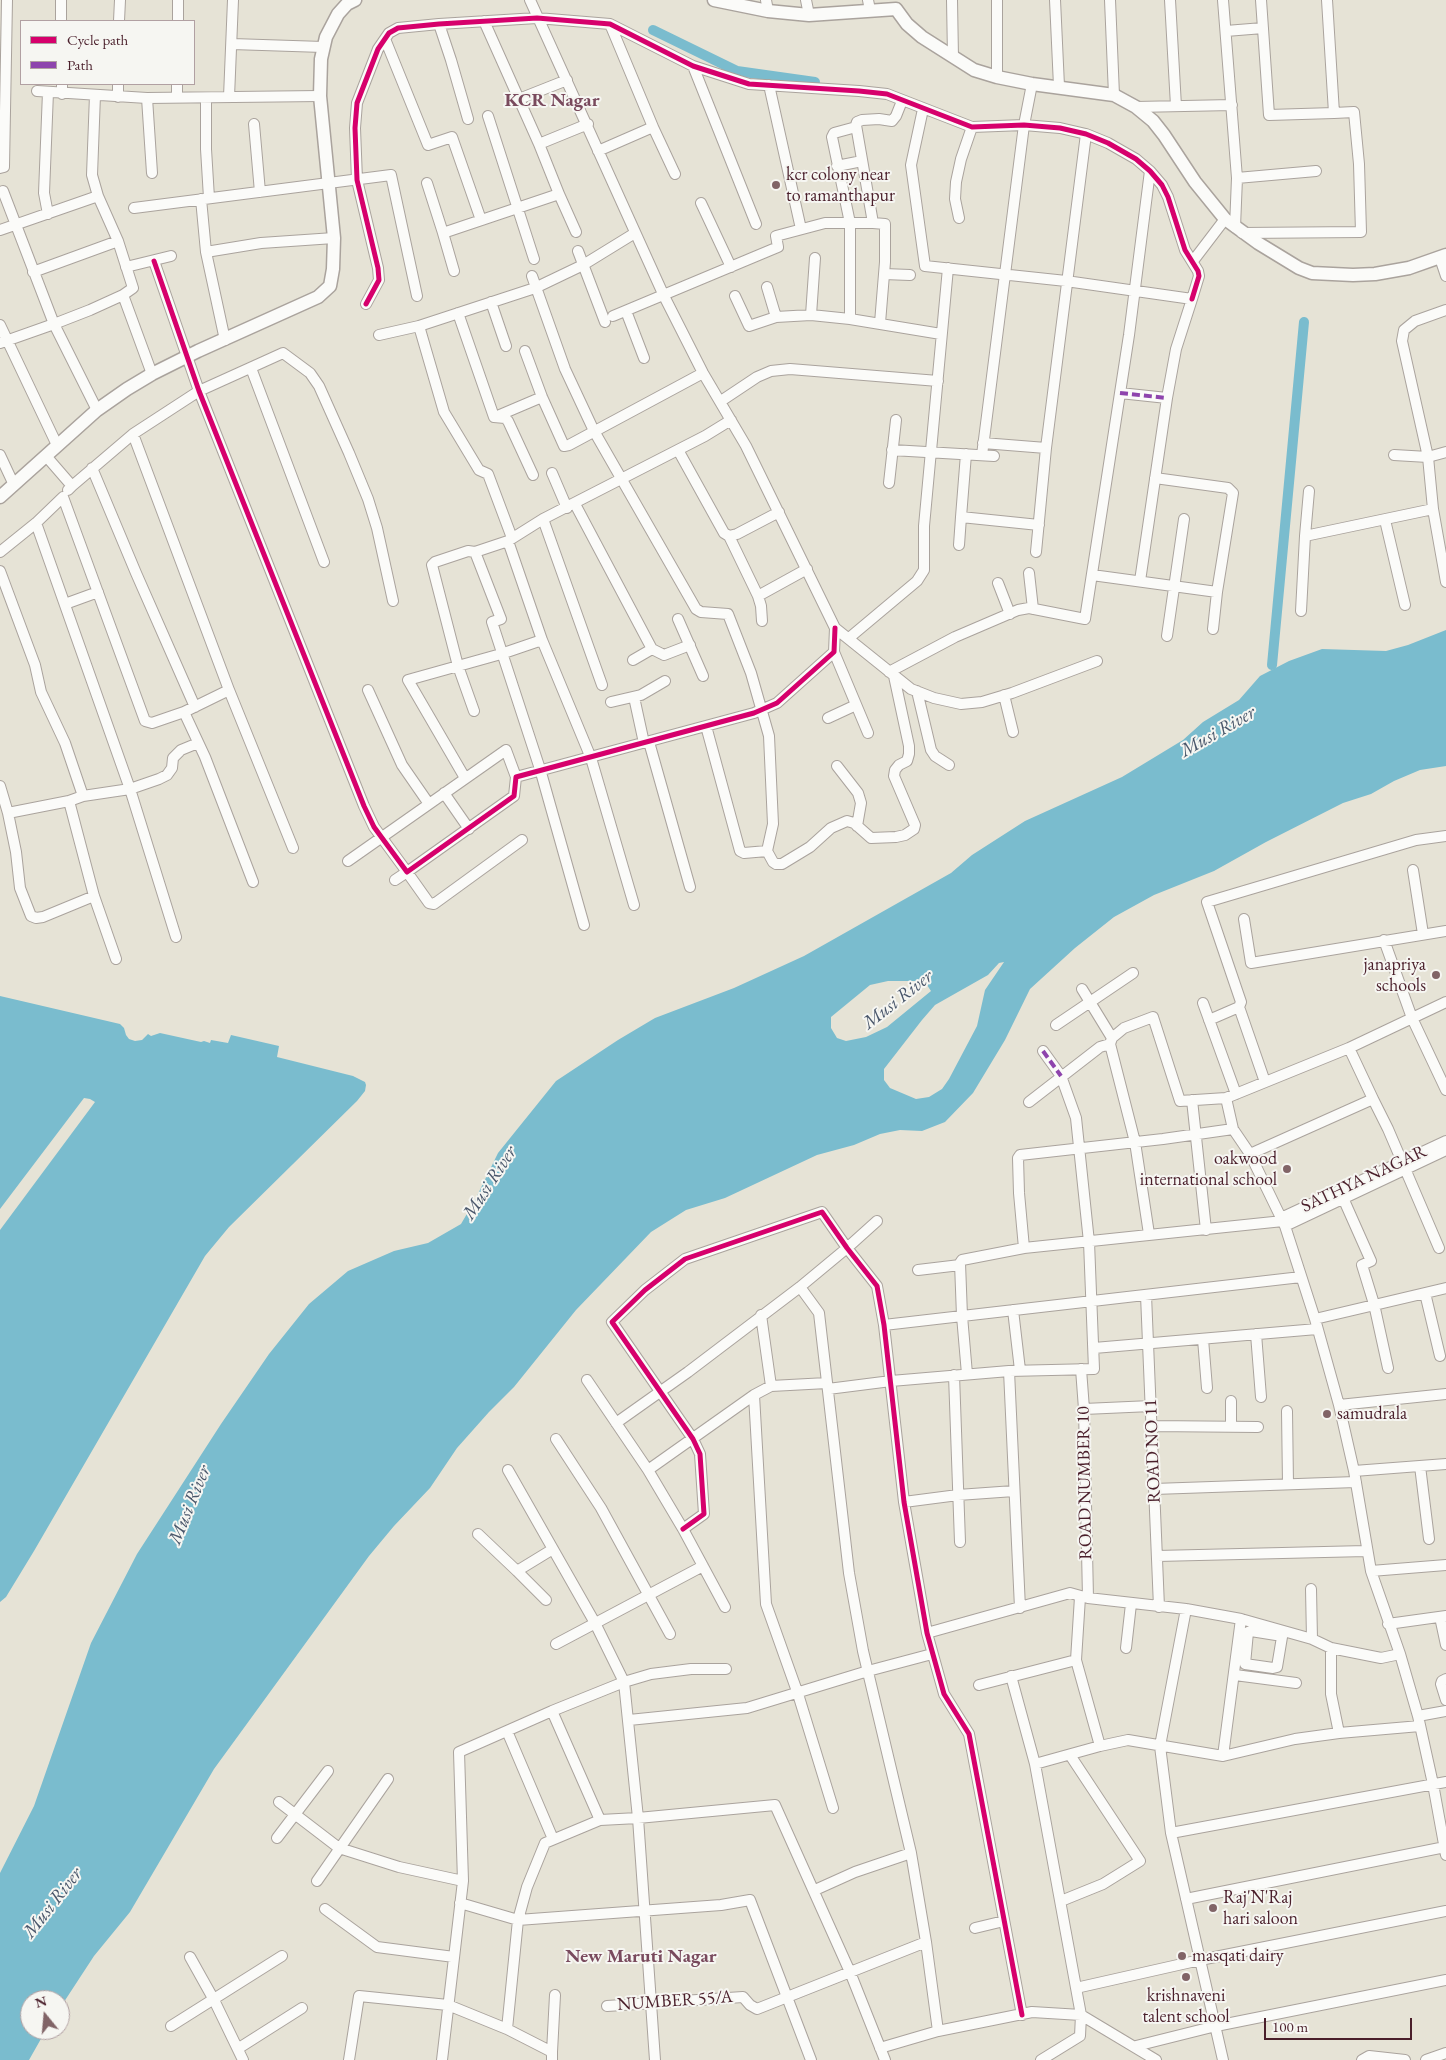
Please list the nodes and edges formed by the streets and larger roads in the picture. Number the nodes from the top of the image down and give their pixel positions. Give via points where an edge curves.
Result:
1 (7, 0) edge
2 (61, 0) edge
3 (120, 0) edge
4 (178, 0) edge
5 (233, 0) edge
6 (355, 0) edge
7 (714, 0) edge
8 (806, 0) edge
9 (952, 0) edge
10 (997, 0) edge
11 (1055, 0) edge
12 (1110, 0) edge
13 (1170, 0) edge
14 (1223, 0) edge
15 (1261, 0) edge
16 (1327, 0) edge
17 (895, 4) edge
18 (869, 5) edge
19 (767, 6) edge
20 (534, 9) edge
21 (809, 15) junction
22 (61, 20) edge
23 (119, 20) edge
24 (178, 20) edge
25 (484, 21) junction
26 (438, 24) junction
27 (610, 24) junction
28 (1262, 28) junction
29 (1226, 31) junction
30 (386, 39) junction
31 (232, 44) junction
32 (323, 47) junction
33 (953, 57) junction
34 (692, 66) junction
35 (997, 77) junction
36 (567, 80) junction
37 (1032, 84) junction
38 (118, 85) edge
39 (177, 85) edge
40 (769, 85) junction
41 (1059, 86) junction
42 (62, 89) edge
43 (37, 91) dead end
44 (48, 92) junction
45 (95, 95) junction
46 (1114, 95) junction
47 (320, 96) junction
48 (118, 97) junction
49 (177, 97) junction
50 (229, 97) junction
51 (147, 98) junction
52 (206, 98) junction
53 (519, 99) junction
54 (902, 101) junction
55 (1232, 105) junction
56 (1176, 106) junction
57 (1136, 107) junction
58 (923, 109) junction
59 (1334, 113) junction
60 (488, 116) dead end
61 (468, 118) dead end
62 (1025, 121) junction
63 (254, 124) dead end
64 (588, 124) junction
65 (653, 127) junction
66 (856, 127) junction
67 (972, 127) junction
68 (1086, 134) junction
69 (539, 144) junction
70 (598, 151) junction
71 (862, 161) junction
72 (837, 166) junction
73 (0, 168) edge
74 (1150, 171) junction
75 (1316, 171) dead end
76 (152, 173) dead end
77 (675, 174) dead end
78 (1238, 178) junction
79 (354, 180) junction
80 (332, 183) junction
81 (427, 183) dead end
82 (3, 191) dead end
83 (260, 192) junction
84 (559, 194) junction
85 (98, 196) junction
86 (205, 198) junction
87 (701, 203) dead end
88 (134, 208) dead end
89 (517, 208) junction
90 (48, 214) junction
91 (959, 218) dead end
92 (1225, 219) junction
93 (481, 220) junction
94 (850, 223) junction
95 (873, 223) junction
96 (756, 224) dead end
97 (14, 225) junction
98 (801, 229) junction
99 (0, 230) edge
100 (1238, 230) junction
101 (576, 232) dead end
102 (443, 233) junction
103 (635, 233) junction
104 (334, 238) junction
105 (118, 241) junction
106 (578, 251) dead end
107 (206, 252) junction
108 (171, 256) dead end
109 (815, 258) dead end
110 (1195, 258) junction
111 (534, 259) dead end
112 (154, 261) junction
113 (1444, 264) edge
114 (583, 265) junction
115 (126, 267) junction
116 (731, 267) junction
117 (948, 268) junction
118 (454, 271) dead end
119 (33, 272) junction
120 (884, 274) junction
121 (1005, 274) junction
122 (910, 275) dead end
123 (532, 276) dead end
124 (1066, 280) junction
125 (767, 287) dead end
126 (535, 288) junction
127 (1134, 290) junction
128 (124, 295) junction
129 (417, 296) dead end
130 (664, 296) junction
131 (735, 296) dead end
132 (1192, 299) junction
133 (490, 302) junction
134 (366, 304) dead end
135 (1446, 310) edge
136 (626, 311) junction
137 (458, 314) junction
138 (811, 315) junction
139 (776, 317) junction
140 (850, 319) junction
141 (54, 324) junction
142 (880, 324) junction
143 (0, 325) edge
144 (419, 326) junction
145 (941, 334) junction
146 (379, 336) dead end
147 (225, 340) junction
148 (3, 342) edge
149 (506, 346) dead end
150 (525, 351) dead end
151 (186, 357) junction
152 (644, 358) dead end
153 (251, 368) junction
154 (703, 373) junction
155 (152, 374) junction
156 (938, 381) junction
157 (198, 388) junction
158 (1120, 393) junction
159 (542, 397) junction
160 (1167, 398) junction
161 (721, 401) junction
162 (97, 410) junction
163 (494, 417) junction
164 (731, 420) junction
165 (896, 420) dead end
166 (594, 431) junction
167 (133, 434) junction
168 (983, 442) junction
169 (57, 445) junction
170 (1046, 448) junction
171 (678, 450) junction
172 (892, 450) junction
173 (1446, 452) edge
174 (932, 453) junction
175 (966, 454) junction
176 (0, 455) edge
177 (982, 455) junction
178 (1394, 455) dead end
179 (46, 456) junction
180 (994, 456) dead end
181 (1428, 457) junction
182 (92, 468) junction
183 (552, 473) dead end
184 (533, 476) dead end
185 (1156, 478) junction
186 (622, 479) junction
187 (69, 483) junction
188 (889, 483) dead end
189 (14, 485) junction
190 (1309, 491) dead end
191 (0, 497) edge
192 (63, 497) junction
193 (571, 506) junction
194 (1433, 509) junction
195 (779, 512) junction
196 (961, 517) junction
197 (543, 519) junction
198 (1184, 519) dead end
199 (1385, 520) junction
200 (36, 523) junction
201 (1038, 525) junction
202 (729, 536) junction
203 (1305, 536) junction
204 (510, 540) junction
205 (959, 545) dead end
206 (0, 552) edge
207 (475, 552) junction
208 (1036, 552) dead end
209 (324, 562) dead end
210 (807, 569) junction
211 (0, 571) edge
212 (1029, 574) dead end
213 (1092, 575) junction
214 (1140, 581) junction
215 (998, 582) dead end
216 (1446, 582) edge
217 (1174, 586) junction
218 (98, 592) junction
219 (1217, 592) junction
220 (758, 596) junction
221 (392, 602) dead end
222 (65, 604) junction
223 (1405, 605) dead end
224 (1033, 609) junction
225 (1301, 611) dead end
226 (1010, 614) junction
227 (678, 619) dead end
228 (762, 621) dead end
229 (835, 628) junction
230 (1213, 630) dead end
231 (1167, 636) dead end
232 (849, 638) junction
233 (542, 640) junction
234 (690, 645) junction
235 (652, 649) junction
236 (834, 652) junction
237 (502, 654) junction
238 (633, 660) dead end
239 (1097, 661) dead end
240 (458, 666) junction
241 (891, 674) junction
242 (704, 676) dead end
243 (665, 681) dead end
244 (602, 685) dead end
245 (230, 690) junction
246 (368, 690) dead end
247 (917, 692) junction
248 (1004, 695) junction
249 (634, 697) junction
250 (611, 702) dead end
251 (856, 705) junction
252 (195, 707) junction
253 (761, 710) junction
254 (474, 711) dead end
255 (184, 712) junction
256 (828, 718) dead end
257 (706, 726) junction
258 (1013, 732) dead end
259 (868, 733) dead end
260 (198, 743) junction
261 (646, 743) junction
262 (591, 758) junction
263 (949, 765) dead end
264 (837, 766) dead end
265 (540, 769) junction
266 (516, 777) junction
267 (465, 778) junction
268 (0, 786) edge
269 (130, 789) junction
270 (444, 793) junction
271 (83, 796) junction
272 (69, 801) junction
273 (429, 804) junction
274 (8, 812) junction
275 (857, 826) junction
276 (469, 829) junction
277 (1446, 836) edge
278 (381, 838) junction
279 (522, 840) dead end
280 (293, 848) dead end
281 (767, 851) junction
282 (348, 861) dead end
283 (1413, 870) dead end
284 (407, 872) junction
285 (395, 880) dead end
286 (253, 882) dead end
287 (690, 887) dead end
288 (94, 896) junction
289 (634, 905) dead end
290 (1244, 920) dead end
291 (584, 925) dead end
292 (1446, 930) edge
293 (1423, 934) junction
294 (176, 937) dead end
295 (1384, 940) junction
296 (116, 960) dead end
297 (1133, 973) dead end
298 (1082, 989) dead end
299 (1090, 1002) junction
300 (1446, 1002) edge
301 (1203, 1003) dead end
302 (1239, 1007) junction
303 (1412, 1018) junction
304 (1209, 1020) junction
305 (1056, 1025) dead end
306 (1111, 1041) junction
307 (1349, 1048) junction
308 (1043, 1051) dead end
309 (1061, 1076) junction
310 (1265, 1082) junction
311 (1446, 1090) edge
312 (1236, 1094) junction
313 (1226, 1098) junction
314 (1373, 1099) junction
315 (1192, 1100) junction
316 (1029, 1102) dead end
317 (1233, 1129) junction
318 (1196, 1135) junction
319 (1446, 1141) edge
320 (1135, 1142) junction
321 (1079, 1148) junction
322 (1446, 1150) edge
323 (1250, 1154) junction
324 (1404, 1165) junction
325 (1343, 1198) junction
326 (877, 1221) dead end
327 (1283, 1222) junction
328 (1206, 1230) junction
329 (1149, 1234) junction
330 (1089, 1242) junction
331 (848, 1248) junction
332 (1024, 1248) junction
333 (1439, 1248) dead end
334 (960, 1266) junction
335 (918, 1270) dead end
336 (1301, 1277) junction
337 (800, 1287) junction
338 (1446, 1288) edge
339 (1426, 1293) junction
340 (1146, 1295) junction
341 (1092, 1300) junction
342 (1374, 1304) junction
343 (1013, 1310) junction
344 (761, 1315) junction
345 (962, 1316) junction
346 (1316, 1324) junction
347 (884, 1325) junction
348 (1256, 1334) junction
349 (1202, 1339) junction
350 (1149, 1343) junction
351 (1094, 1348) junction
352 (1440, 1356) dead end
353 (1388, 1368) dead end
354 (1081, 1369) junction
355 (1015, 1370) junction
356 (967, 1374) junction
357 (954, 1376) junction
358 (587, 1380) dead end
359 (891, 1381) junction
360 (771, 1386) junction
361 (827, 1386) junction
362 (1207, 1388) dead end
363 (661, 1391) junction
364 (754, 1394) junction
365 (1446, 1394) edge
366 (1262, 1396) dead end
367 (1231, 1401) dead end
368 (1339, 1405) junction
369 (1151, 1406) junction
370 (1084, 1410) junction
371 (1287, 1411) dead end
372 (616, 1423) junction
373 (1151, 1426) junction
374 (1231, 1427) junction
375 (1258, 1427) dead end
376 (556, 1439) dead end
377 (694, 1439) junction
378 (1446, 1464) edge
379 (1420, 1466) junction
380 (508, 1470) dead end
381 (648, 1470) junction
382 (1354, 1471) junction
383 (1356, 1482) junction
384 (1288, 1484) junction
385 (1154, 1488) junction
386 (1014, 1491) junction
387 (958, 1495) junction
388 (904, 1502) junction
389 (683, 1528) junction
390 (478, 1534) dead end
391 (1429, 1539) dead end
392 (960, 1542) dead end
393 (553, 1549) junction
394 (1366, 1551) junction
395 (1156, 1556) junction
396 (1446, 1565) edge
397 (703, 1566) junction
398 (517, 1571) junction
399 (1371, 1572) junction
400 (1311, 1589) dead end
401 (650, 1594) junction
402 (1084, 1597) junction
403 (546, 1600) dead end
404 (1131, 1604) junction
405 (725, 1607) dead end
406 (1159, 1607) junction
407 (1020, 1608) junction
408 (1186, 1610) junction
409 (1443, 1617) edge
410 (1241, 1619) junction
411 (595, 1624) junction
412 (1388, 1624) junction
413 (927, 1633) junction
414 (670, 1634) dead end
415 (1282, 1634) junction
416 (1243, 1637) junction
417 (1312, 1640) junction
418 (556, 1644) dead end
419 (1446, 1645) edge
420 (1126, 1648) dead end
421 (1331, 1648) junction
422 (932, 1654) junction
423 (1400, 1654) junction
424 (1076, 1660) junction
425 (726, 1669) dead end
426 (868, 1671) junction
427 (1234, 1675) junction
428 (1011, 1676) junction
429 (1446, 1679) edge
430 (624, 1682) junction
431 (1296, 1683) dead end
432 (979, 1685) dead end
433 (798, 1694) junction
434 (1446, 1700) edge
435 (552, 1711) junction
436 (1446, 1711) edge
437 (629, 1720) junction
438 (1419, 1721) junction
439 (506, 1731) junction
440 (1339, 1733) junction
441 (1100, 1746) junction
442 (1160, 1746) junction
443 (1070, 1755) junction
444 (1223, 1756) junction
445 (1035, 1764) junction
446 (328, 1771) dead end
447 (388, 1778) dead end
448 (1446, 1782) edge
449 (1434, 1784) junction
450 (279, 1802) dead end
451 (833, 1808) dead end
452 (296, 1814) junction
453 (638, 1818) junction
454 (600, 1820) junction
455 (1171, 1833) junction
456 (277, 1838) dead end
457 (553, 1839) junction
458 (339, 1848) junction
459 (1445, 1851) edge
460 (911, 1853) junction
461 (317, 1881) dead end
462 (463, 1881) junction
463 (815, 1890) junction
464 (1186, 1899) junction
465 (1061, 1900) junction
466 (460, 1903) junction
467 (325, 1909) dead end
468 (644, 1910) junction
469 (1446, 1911) edge
470 (518, 1920) junction
471 (1004, 1921) junction
472 (975, 1928) dead end
473 (926, 1942) junction
474 (282, 1956) dead end
475 (190, 1957) dead end
476 (454, 1957) junction
477 (1200, 1960) junction
478 (850, 1972) junction
479 (1446, 1980) edge
480 (1076, 1988) junction
481 (555, 1996) dead end
482 (786, 1997) junction
483 (214, 2000) junction
484 (651, 2004) junction
485 (448, 2005) junction
486 (607, 2006) dead end
487 (302, 2008) dead end
488 (1022, 2014) junction
489 (1081, 2015) junction
490 (171, 2026) dead end
491 (1098, 2026) junction
492 (1216, 2026) junction
493 (507, 2029) junction
494 (938, 2031) junction
495 (1080, 2036) junction
496 (1136, 2046) junction
497 (239, 2048) junction
498 (880, 2048) junction
499 (1446, 2053) edge
500 (552, 2056) edge
501 (243, 2060) edge
502 (349, 2060) edge
503 (442, 2060) edge
504 (655, 2060) edge
505 (811, 2060) edge
506 (885, 2060) edge
507 (1041, 2060) edge
508 (1156, 2060) edge
509 (1223, 2060) edge
510 (1362, 2060) edge
511 (1405, 2060) edge
512 (1426, 2060) edge

1 - 73 street via 4,167
2 - 22 street
3 - 23 street
4 - 24 street
5 - 31 street
6 - 32 street via 338,14
7 - 19 street
8 - 21 street
9 - 33 street
10 - 35 street
11 - 41 street
12 - 46 street
13 - 56 street
14 - 29 street
15 - 28 street
16 - 59 street
17 - 18 street
17 - 33 street via 908,24 922,37
18 - 21 street
19 - 21 street
20 - 25 street
20 - 27 street
20 - 36 street
25 - 26 street
25 - 53 street
26 - 30 street via 398,28
26 - 61 street
27 - 34 street
27 - 65 street
28 - 29 street
28 - 59 street via 1268,115
29 - 55 street
30 - 79 street via 356,103
30 - 93 street via 428,145 452,138
31 - 32 street
31 - 50 street
32 - 47 street
33 - 35 street via 974,70
34 - 40 street via 749,84
34 - 96 street
35 - 37 street
36 - 53 street
36 - 64 street
37 - 41 street
37 - 62 street
38 - 48 street
39 - 49 street
40 - 54 street via 887,94
40 - 98 street
41 - 46 street
42 - 44 street
42 - 45 street
43 - 44 street
44 - 90 street via 44,192
45 - 48 street
45 - 85 street via 92,175
46 - 57 street
47 - 50 street
47 - 80 street
48 - 51 street
49 - 51 street
49 - 52 street
50 - 52 street
51 - 76 street
52 - 86 street
53 - 69 street
54 - 58 street
54 - 66 street via 892,121 862,120
55 - 56 street
55 - 78 street
56 - 57 street
57 - 92 street via 1164,135 1195,182
58 - 67 street
58 - 117 street via 911,164 925,266
59 - 100 street via 1354,112 1361,232
60 - 89 street
62 - 67 street
62 - 68 street
62 - 121 street
63 - 83 street
64 - 69 street
64 - 70 street
65 - 70 street
65 - 77 street
66 - 71 street
66 - 72 street via 834,133 832,137
67 - 91 street via 956,182
68 - 74 street via 1108,143
68 - 124 street
69 - 84 street
70 - 103 street
71 - 72 street
71 - 95 street
72 - 94 street
74 - 110 street via 1168,197 1185,250
74 - 127 street
75 - 78 street
78 - 100 street
79 - 80 street
79 - 129 street via 391,175
79 - 134 street via 378,268 379,280
80 - 83 street
80 - 104 street
81 - 102 street
82 - 97 street
83 - 86 street
84 - 89 street
84 - 101 street
85 - 90 street
85 - 105 street
86 - 88 street
86 - 107 street
87 - 116 street
89 - 93 street
89 - 111 street
90 - 97 street
92 - 100 street
92 - 110 street
93 - 102 street
94 - 95 street
94 - 98 street via 825,223
94 - 140 street
95 - 120 street via 885,224
97 - 99 street
97 - 119 street
98 - 116 street via 776,236 778,247
100 - 113 street via 1312,273 1375,274
102 - 118 street
103 - 114 street
103 - 130 street
104 - 107 street via 261,243
104 - 147 street via 333,269 330,286 325,292
105 - 115 street
105 - 119 street
106 - 114 street
107 - 147 street
108 - 112 street
109 - 138 street
110 - 132 street via 1199,276
112 - 115 street
112 - 151 street
114 - 126 street
114 - 136 street via 609,319
115 - 128 street via 133,288
116 - 130 street
117 - 121 street
117 - 145 street
119 - 141 street
120 - 122 street
120 - 142 street
121 - 124 street
121 - 168 street
123 - 126 street
124 - 127 street
124 - 170 street
125 - 139 street
126 - 133 street
126 - 166 street via 565,369
127 - 132 street
127 - 158 street
128 - 141 street
128 - 155 street
130 - 136 street
130 - 154 street
131 - 139 street via 749,326
132 - 160 street via 1176,349
133 - 137 street
133 - 149 street
135 - 181 street via 1410,324 1402,335
136 - 152 street
137 - 144 street
137 - 163 street
138 - 139 street
138 - 140 street
140 - 142 street
141 - 148 street
141 - 162 street
142 - 145 street
143 - 148 street
144 - 146 street
144 - 204 street via 444,412 479,470 488,474
145 - 156 street
147 - 151 street
148 - 169 street
150 - 159 street
151 - 155 street
151 - 157 street
153 - 157 street
153 - 209 street
153 - 221 street via 283,353 310,373 319,386 368,499
154 - 161 street
154 - 166 street
155 - 162 street
156 - 161 street via 790,369 771,371 757,377
156 - 174 street
157 - 167 street
157 - 278 street via 364,806
158 - 160 street
158 - 213 street
159 - 163 street
159 - 166 street via 564,446
160 - 185 street
161 - 164 street
162 - 169 street
163 - 184 street via 508,421
164 - 171 street
164 - 195 street
165 - 172 street
166 - 186 street
167 - 182 street
167 - 245 street
168 - 170 street
168 - 177 street
169 - 179 street
170 - 201 street
171 - 186 street
171 - 202 street via 724,534
172 - 174 street
172 - 188 street
173 - 181 street
174 - 175 street
174 - 232 street via 924,526 923,574
175 - 177 street
175 - 196 street
176 - 189 street
177 - 180 street
178 - 181 street
179 - 187 street
179 - 189 street
181 - 194 street
182 - 187 street
182 - 252 street
183 - 193 street
185 - 214 street
185 - 219 street via 1228,488 1233,494
186 - 193 street
186 - 253 street via 696,609 728,614 751,673
187 - 192 street
189 - 191 street
190 - 203 street
192 - 200 street
192 - 218 street
193 - 197 street
193 - 235 street
194 - 199 street
194 - 216 street
195 - 202 street
195 - 210 street
196 - 201 street
196 - 205 street
197 - 204 street
197 - 244 street
198 - 217 street
199 - 203 street
199 - 223 street
200 - 206 street
200 - 222 street
201 - 208 street
202 - 220 street
203 - 225 street
204 - 207 street
204 - 233 street
207 - 237 street via 501,619 492,622
207 - 240 street via 468,551 432,565
210 - 220 street
210 - 229 street
211 - 271 street via 35,665 40,692 65,743
212 - 224 street
213 - 214 street
213 - 224 street via 1086,619
214 - 217 street
215 - 226 street
217 - 219 street
217 - 231 street
218 - 222 street
218 - 255 street via 145,721 152,723
219 - 230 street
220 - 228 street
222 - 269 street
224 - 226 street
226 - 241 street via 955,637
227 - 234 street
229 - 232 street
229 - 236 street
232 - 241 street
233 - 237 street
233 - 262 street
234 - 235 street via 664,655
234 - 242 street
235 - 238 street
236 - 251 street
236 - 253 street via 777,703
237 - 240 street
237 - 265 street
239 - 248 street
240 - 254 street
240 - 267 street via 408,680
241 - 247 street
241 - 275 street via 909,746 906,761 895,770 894,776 915,825 905,834 882,838 871,838
243 - 249 street
245 - 252 street
245 - 280 street
246 - 273 street via 402,765
247 - 248 street via 961,704
247 - 263 street via 931,750
248 - 258 street
249 - 250 street
249 - 261 street
251 - 256 street
251 - 259 street
252 - 255 street
253 - 257 street
253 - 281 street via 771,745 773,824
255 - 260 street
257 - 261 street
257 - 281 street via 740,851
260 - 269 street via 181,750 173,758 167,775
260 - 286 street
261 - 262 street
261 - 287 street
262 - 265 street
262 - 289 street
264 - 275 street via 858,793 861,803
265 - 266 street
265 - 291 street
266 - 267 street via 506,750
266 - 276 street via 514,796
267 - 270 street
268 - 274 street
269 - 271 street
269 - 294 street
270 - 273 street
270 - 276 street
271 - 272 street
272 - 274 street
272 - 288 street
273 - 278 street
274 - 288 street via 20,888 31,916 43,917
275 - 281 street via 848,821 838,824 782,864 773,862
276 - 284 street
277 - 302 street via 1416,840 1206,902 1241,1002
278 - 282 street
278 - 284 street
279 - 284 street via 434,904 429,903
283 - 293 street
284 - 285 street
288 - 296 street
290 - 295 street via 1252,963
292 - 293 street
293 - 295 street
295 - 303 street
297 - 299 street
298 - 299 street
299 - 305 street
299 - 306 street
300 - 303 street
301 - 304 street
302 - 304 street
302 - 310 street
303 - 307 street
303 - 311 street
304 - 312 street
306 - 309 street
306 - 315 street via 1124,1028 1153,1017 1180,1101
306 - 320 street
307 - 310 street
307 - 314 street
308 - 309 street
309 - 316 street
309 - 321 street via 1076,1118
310 - 312 street
312 - 313 street
313 - 315 street
313 - 317 street
314 - 323 street
314 - 324 street
315 - 318 street
317 - 318 street
317 - 323 street
318 - 320 street
318 - 328 street
319 - 324 street, SATHYA NAGAR
320 - 321 street
320 - 329 street
321 - 330 street
321 - 332 street via 1026,1154 1018,1158
322 - 324 street, SATHYA NAGAR
323 - 327 street
324 - 325 street, SATHYA NAGAR
324 - 327 street, SATHYA NAGAR
324 - 333 street
325 - 327 street, SATHYA NAGAR
325 - 342 street via 1371,1261 1362,1265
326 - 331 street
327 - 328 street
327 - 336 street
328 - 329 street
329 - 330 street
330 - 332 street
330 - 341 street
331 - 337 street
331 - 347 street via 877,1286
331 - 363 street via 822,1212 685,1258 612,1322
332 - 334 street via 966,1258
334 - 335 street
334 - 345 street
336 - 340 street
336 - 346 street
337 - 344 street
337 - 361 street via 819,1314
338 - 339 street
339 - 342 street
339 - 352 street
340 - 341 street
340 - 350 street, ROAD NO 11
341 - 343 street
341 - 351 street
342 - 346 street
342 - 353 street
343 - 345 street
343 - 355 street
344 - 360 street
344 - 363 street
345 - 347 street
345 - 356 street
346 - 348 street
346 - 368 street
347 - 359 street
348 - 349 street
348 - 366 street
349 - 350 street
349 - 362 street
350 - 351 street
350 - 369 street, ROAD NO 11
351 - 354 street via 1094,1369
354 - 355 street
354 - 370 street, ROAD NUMBER 10
355 - 356 street
355 - 386 street
356 - 357 street
357 - 359 street
357 - 387 street
358 - 372 street
359 - 361 street
359 - 388 street
360 - 361 street
360 - 364 street
361 - 426 street via 849,1573
363 - 372 street
363 - 377 street
364 - 377 street
364 - 433 street via 766,1604
365 - 368 street
367 - 374 street
368 - 382 street
369 - 370 street
369 - 373 street, ROAD NO 11
370 - 402 street, ROAD NUMBER 10
371 - 384 street
372 - 381 street
373 - 374 street
373 - 385 street, ROAD NO 11
374 - 375 street
376 - 401 street via 601,1508
377 - 381 street
377 - 389 street via 700,1454 704,1514
378 - 379 street
379 - 382 street
379 - 391 street
380 - 393 street
381 - 389 street
382 - 383 street
383 - 384 street
383 - 394 street
384 - 385 street
385 - 395 street, ROAD NO 11
386 - 387 street
386 - 407 street
387 - 388 street
387 - 392 street
388 - 413 street
389 - 397 street
390 - 398 street
393 - 398 street
393 - 411 street
394 - 395 street
394 - 399 street
395 - 406 street, ROAD NO 11
396 - 399 street
397 - 401 street
397 - 405 street
398 - 403 street
399 - 412 street
400 - 417 street
401 - 411 street
401 - 414 street
402 - 404 street
402 - 407 street via 1070,1593
402 - 424 street, ROAD NUMBER 10
404 - 406 street
404 - 420 street
406 - 408 street
407 - 413 street
408 - 410 street
408 - 442 street
409 - 412 street
409 - 419 street
410 - 415 street
410 - 416 street
411 - 418 street
411 - 430 street
412 - 423 street
413 - 422 street
415 - 416 street via 1251,1631
415 - 416 street via 1277,1666 1273,1668 1245,1664
415 - 417 street
416 - 427 street
417 - 421 street
421 - 423 street via 1381,1658
421 - 440 street via 1331,1694
422 - 426 street
422 - 471 street via 944,1694 969,1734
423 - 438 street
424 - 428 street
424 - 441 street, ROAD NUMBER 10
425 - 430 street via 651,1674
426 - 433 street
426 - 460 street
427 - 431 street
427 - 444 street
428 - 432 street
428 - 445 street
429 - 434 street via 1442,1681
430 - 435 street
430 - 437 street
433 - 437 street via 747,1708
433 - 451 street
435 - 439 street
435 - 454 street
436 - 438 street
437 - 453 street
438 - 440 street
438 - 449 street
439 - 457 street
439 - 462 street via 459,1752
440 - 444 street via 1295,1739
441 - 442 street via 1128,1740
441 - 443 street
442 - 444 street
442 - 455 street
443 - 445 street
443 - 465 street via 1140,1861 1103,1884
445 - 465 street
446 - 452 street
447 - 458 street
448 - 449 street
449 - 455 street
449 - 459 street
450 - 452 street
452 - 456 street
452 - 458 street
453 - 454 street
453 - 463 street via 775,1805
453 - 468 street
454 - 457 street
455 - 464 street
457 - 470 street via 545,1843
458 - 461 street
458 - 462 street via 399,1867
459 - 464 street
460 - 463 street
460 - 473 street
462 - 466 street
463 - 478 street
464 - 477 street
465 - 480 street
466 - 470 street
466 - 476 street
467 - 476 street via 377,1948
468 - 470 street
468 - 482 street via 750,1900
468 - 484 street
469 - 477 street
470 - 493 street
471 - 472 street
471 - 488 street
473 - 478 street
473 - 494 street
474 - 483 street
475 - 483 street
476 - 485 street
477 - 480 street
477 - 492 street
478 - 482 street
478 - 498 street
479 - 492 street
480 - 489 street
481 - 500 street
482 - 484 street, NUMBER 55/A via 757,2009 743,1997
482 - 505 street
483 - 490 street
483 - 497 street
484 - 486 street, NUMBER 55/A
484 - 504 street
485 - 493 street
485 - 502 street via 359,1996
485 - 503 street
487 - 497 street
488 - 489 street
488 - 494 street
489 - 491 street
489 - 495 street
491 - 495 street
491 - 496 street
492 - 496 street
492 - 509 street
493 - 500 street
494 - 498 street
495 - 507 street
496 - 508 street
497 - 501 street
498 - 506 street
499 - 512 street
510 - 511 street via 1369,2056

